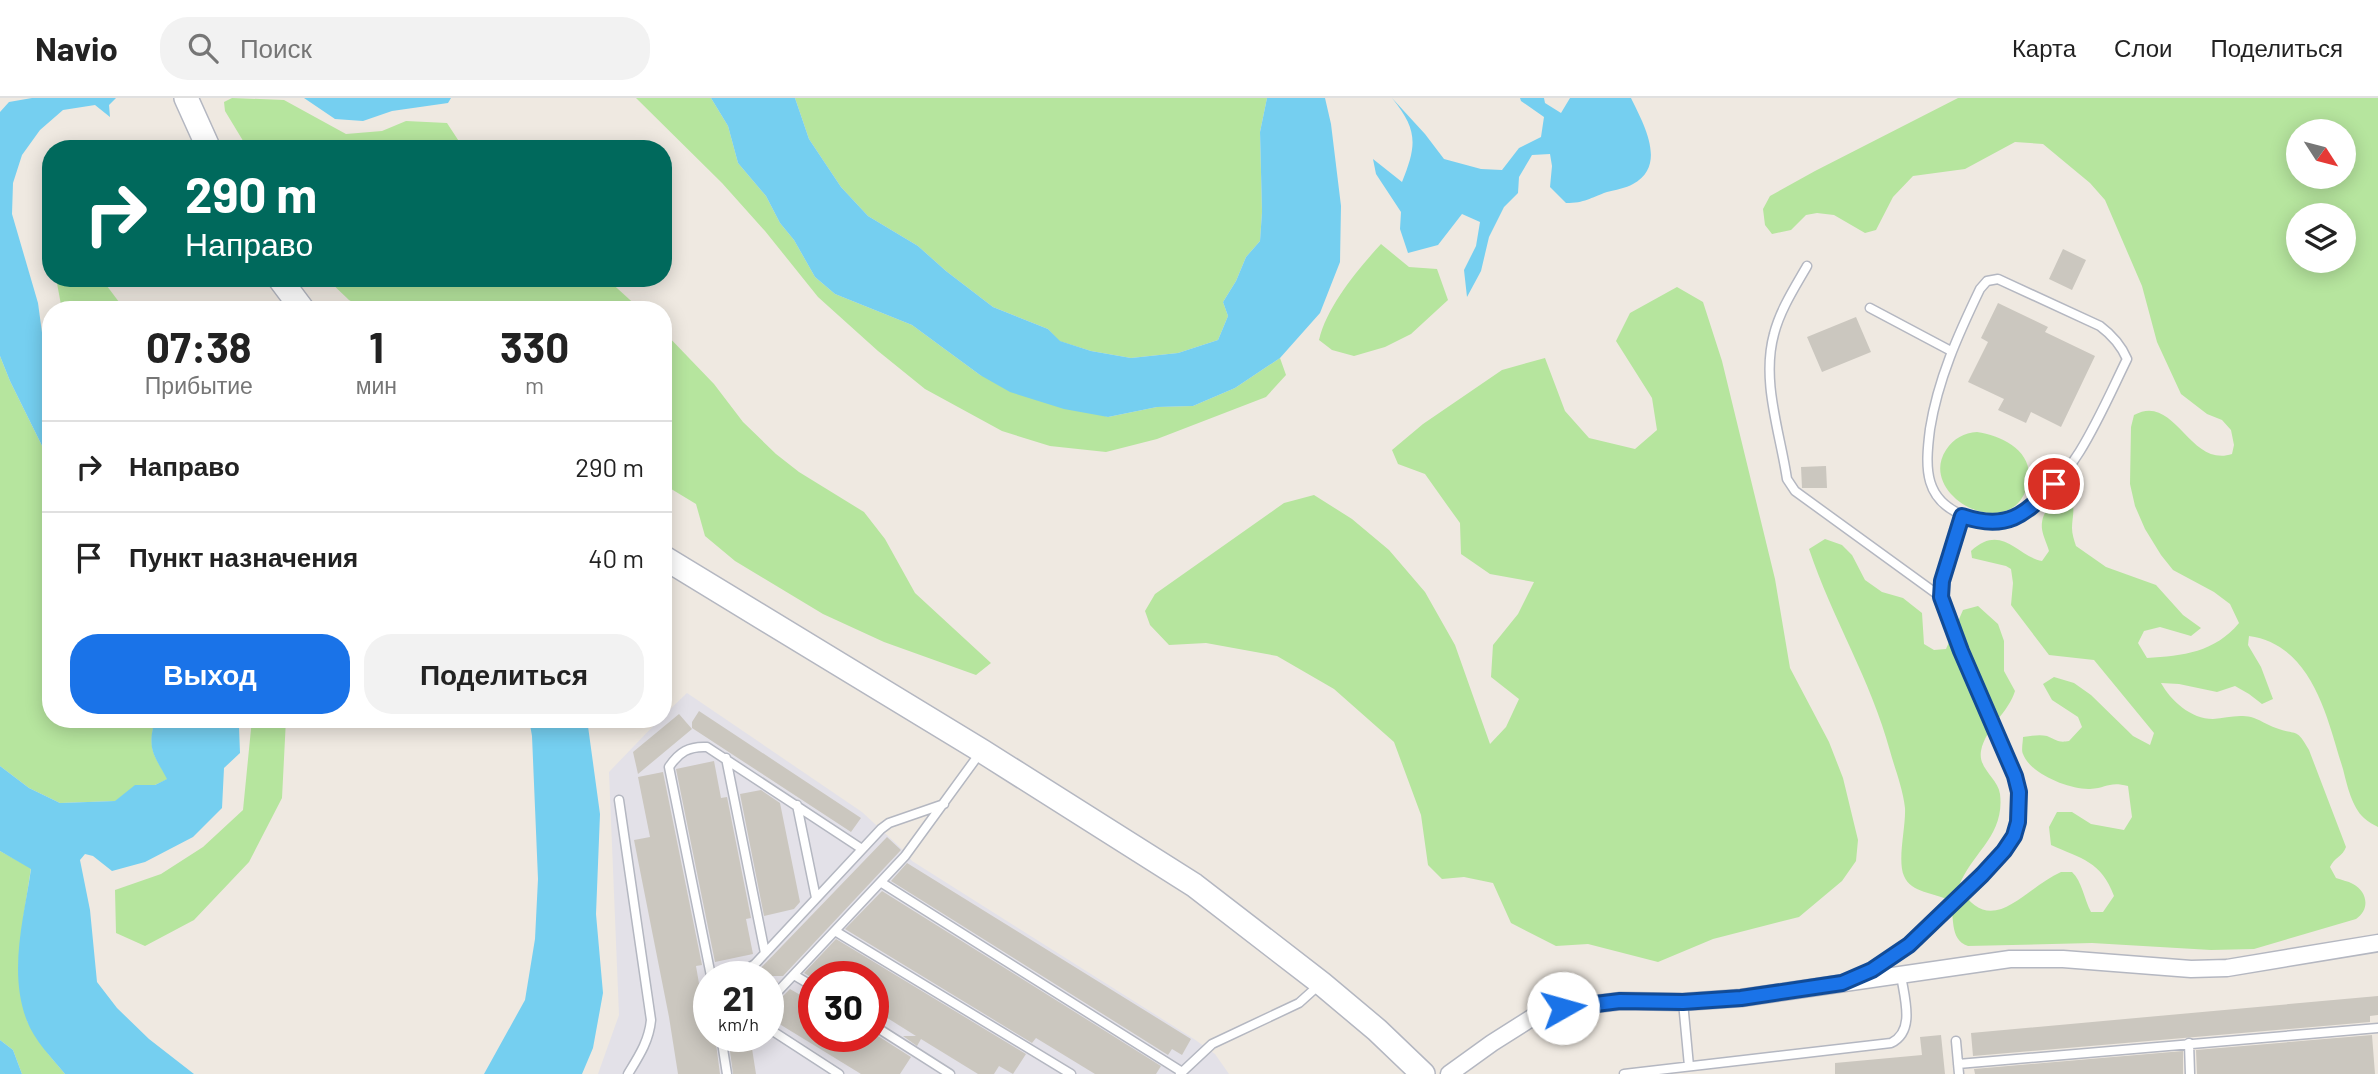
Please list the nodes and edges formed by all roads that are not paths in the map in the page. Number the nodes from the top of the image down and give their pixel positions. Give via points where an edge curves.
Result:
1 (186, 98) edge
2 (205, 140) edge
3 (1807, 265) dead end
4 (1870, 308) dead end
5 (1951, 351) junction
6 (1962, 516) junction
7 (672, 566) edge
8 (1941, 597) junction
9 (982, 751) junction
10 (726, 758) junction
11 (619, 800) dead end
12 (944, 804) junction
13 (797, 805) junction
14 (862, 849) junction
15 (882, 883) junction
16 (816, 898) junction
17 (835, 931) junction
18 (2378, 943) edge
19 (765, 953) junction
20 (708, 961) edge
21 (758, 961) edge
22 (794, 975) junction
23 (1901, 975) junction
24 (798, 977) edge
25 (1321, 983) junction
26 (1842, 983) junction
27 (784, 985) edge
28 (1683, 1002) junction
29 (2378, 1028) edge
30 (889, 1035) edge
31 (784, 1038) edge
32 (1956, 1041) dead end
33 (2189, 1043) junction
34 (724, 1052) edge
35 (1958, 1064) junction
36 (1689, 1066) junction
37 (1181, 1073) edge
38 (628, 1074) edge
39 (727, 1074) edge
40 (839, 1074) edge
41 (950, 1074) edge
42 (1071, 1074) edge
43 (1423, 1074) edge
44 (1449, 1074) edge
45 (1623, 1074) edge
46 (1959, 1074) edge
47 (2190, 1074) edge

1 - 2 street
3 - 8 lane via 1773,334 1769,370 1787,479 1796,491
4 - 5 lane
5 - 6 lane via 1934,405 1926,460 1932,489
5 - 6 lane via 1980,289 1987,281 1998,279 2100,326 2112,335 2127,359 2075,458 2034,505 2003,521
6 - 8 lane
7 - 9 street
8 - 26 lane via 2015,776 2018,822 2004,851 1909,945
9 - 12 lane
9 - 25 street via 1194,885
10 - 13 lane
10 - 19 lane
10 - 20 lane via 707,747 692,746 669,767
11 - 38 lane via 651,1020 642,1052
12 - 14 lane via 889,823
12 - 15 lane
13 - 14 lane
13 - 16 lane
14 - 16 lane
15 - 17 lane
15 - 37 lane
16 - 19 lane
17 - 22 lane
17 - 42 lane
18 - 23 street via 2227,968 2037,958
19 - 21 lane
22 - 24 lane
22 - 27 lane
23 - 26 street
23 - 36 lane via 1907,1024 1899,1039 1891,1043
25 - 37 lane via 1299,1003 1212,1044
25 - 43 street
26 - 28 street
28 - 36 lane
28 - 44 street via 1620,1001 1533,1017
29 - 33 lane
30 - 41 lane
31 - 40 lane
32 - 35 lane
33 - 35 lane
33 - 47 lane
34 - 39 lane
35 - 46 lane
36 - 45 lane

